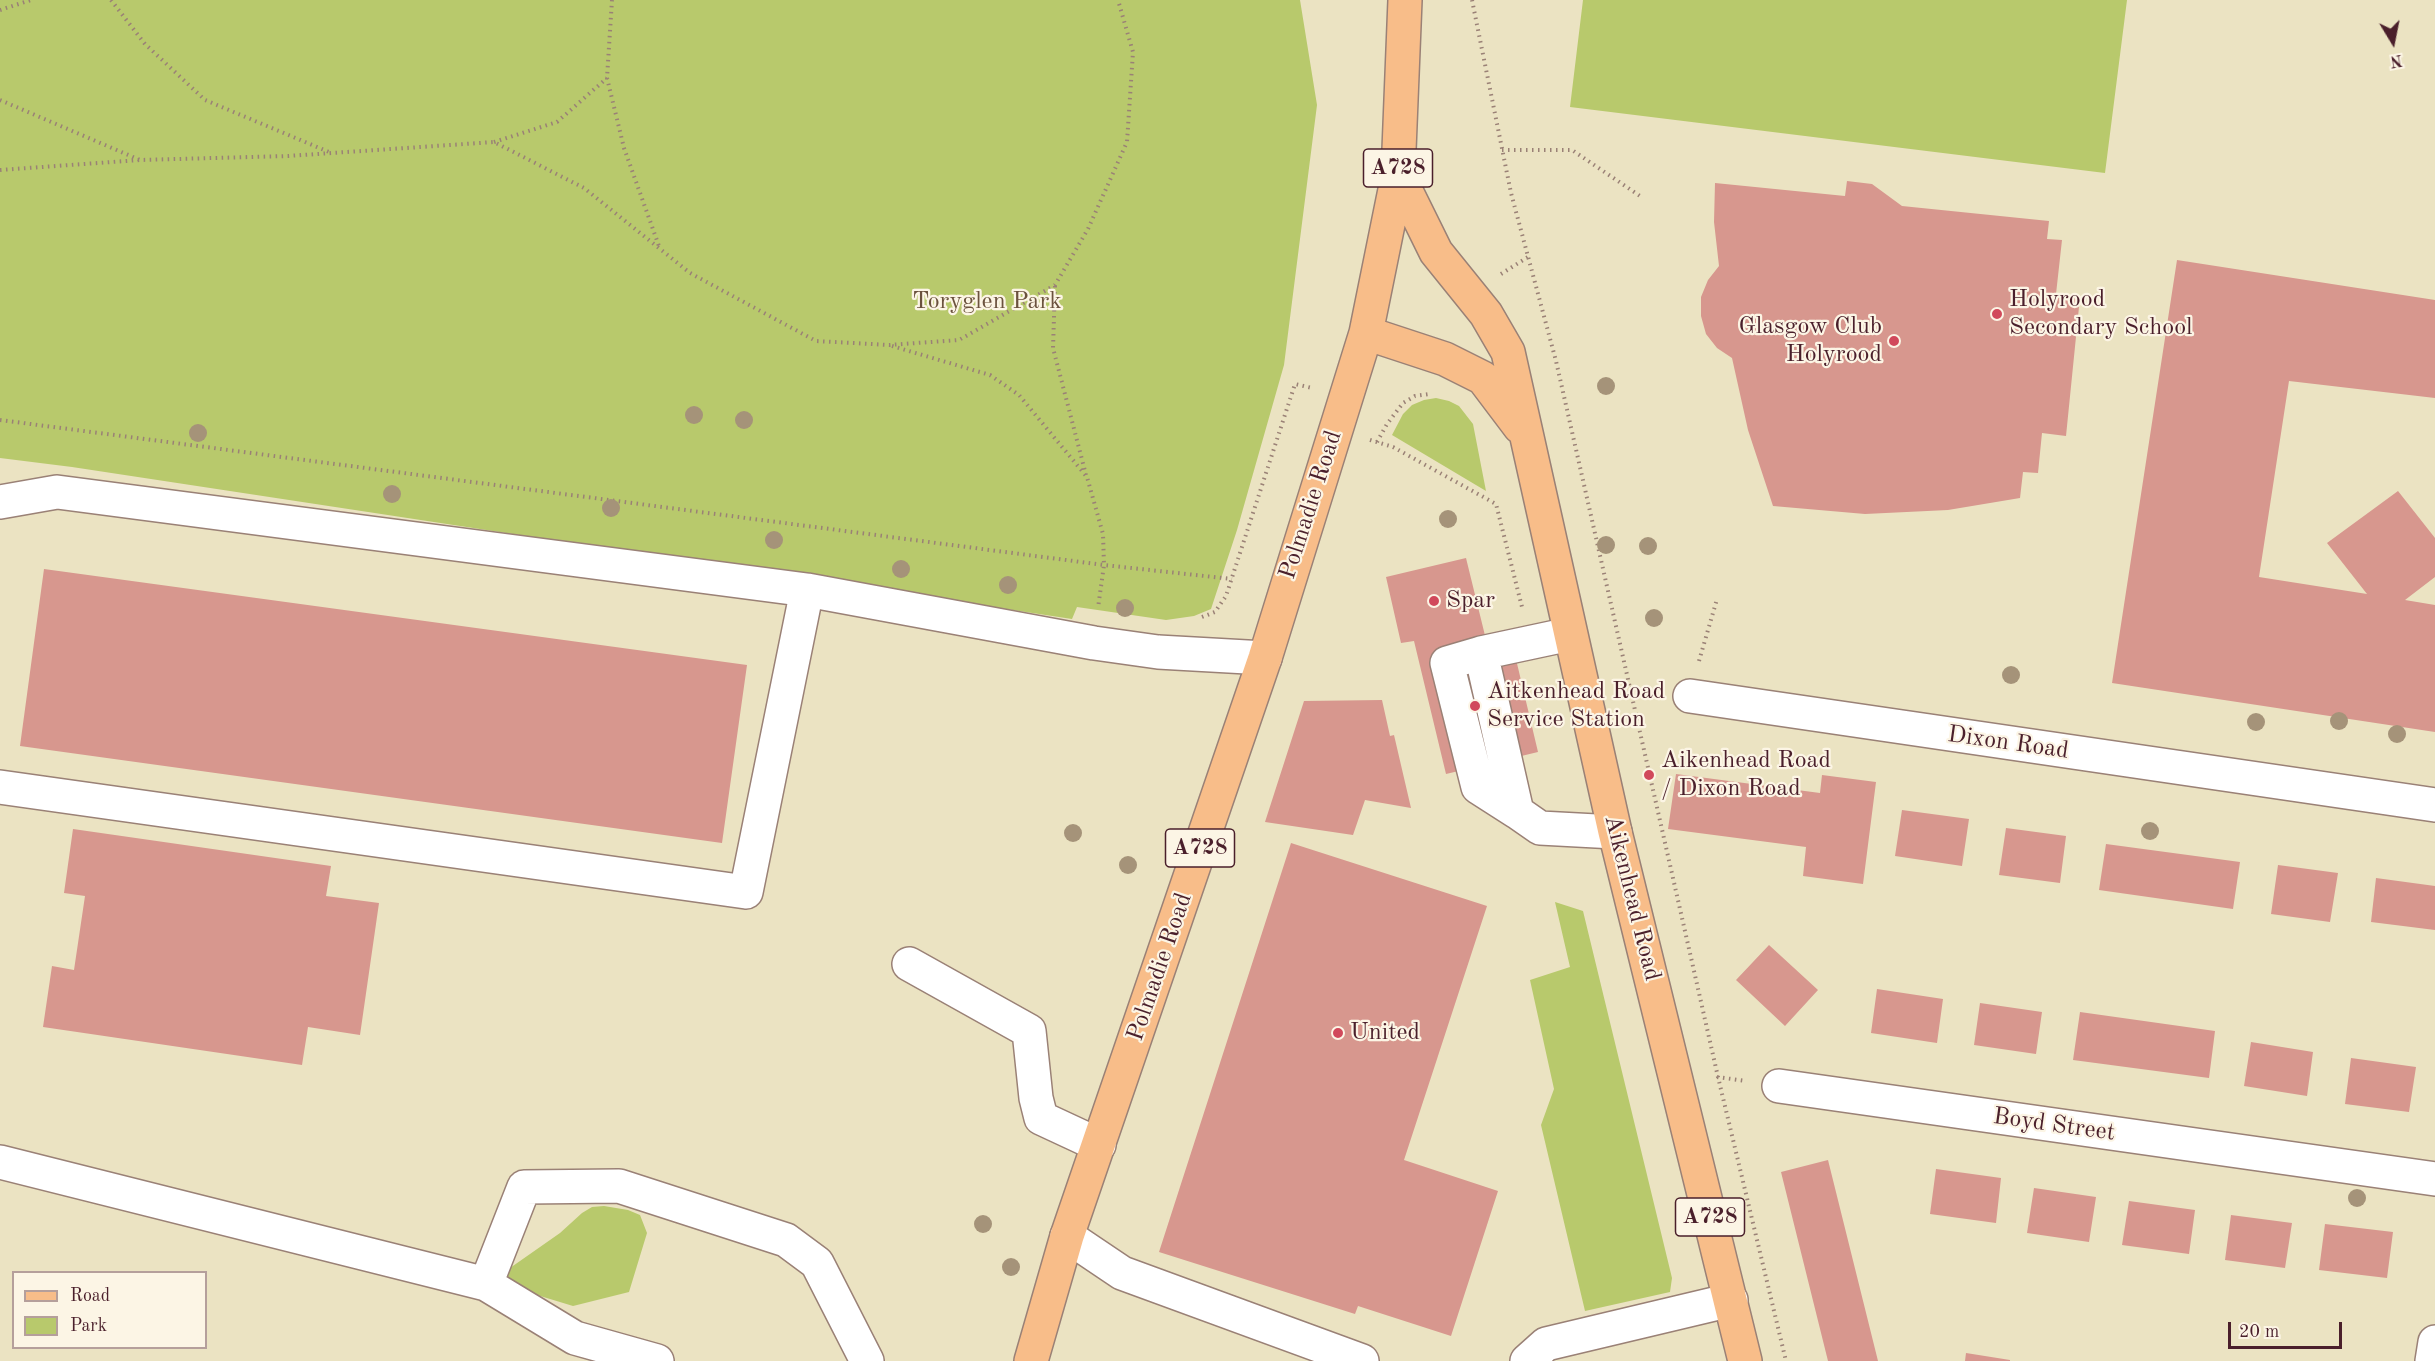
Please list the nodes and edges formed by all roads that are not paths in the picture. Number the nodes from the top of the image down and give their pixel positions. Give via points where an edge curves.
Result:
1 (1405, 0) edge
2 (1398, 175) junction
3 (1366, 333) junction
4 (1526, 434) junction
5 (0, 502) edge
6 (807, 590) junction
7 (1570, 634) junction
8 (1265, 658) junction
9 (1690, 696) road end
10 (0, 788) edge
11 (2435, 805) edge
12 (1615, 832) junction
13 (909, 964) dead end
14 (1779, 1086) road end
15 (1099, 1145) junction
16 (0, 1162) edge
17 (2435, 1179) edge
18 (1067, 1236) junction
19 (486, 1284) junction
20 (1731, 1300) junction
21 (2435, 1342) edge
22 (657, 1361) edge
23 (867, 1361) edge
24 (1031, 1361) edge
25 (1362, 1361) edge
26 (1527, 1361) edge
27 (1745, 1361) edge
28 (2432, 1361) edge

1 - 2 main road, Aikenhead Road / A728
2 - 3 main road, Aikenhead Road / A728
2 - 4 main road, Aikenhead Road / A728 via 1436,252 1486,314 1508,352
3 - 4 main road, Aikenhead Road / A728 via 1445,359 1483,378
3 - 8 main road, Polmadie Road / A728
4 - 7 main road, Aikenhead Road / A728
5 - 6 street via 57,492
6 - 8 street via 1094,643 1169,653
6 - 10 street via 746,891
7 - 12 main road, Aikenhead Road / A728
7 - 12 street via 1481,653 1517,812 1540,828
8 - 15 main road, Polmadie Road / A728
9 - 11 street, Dixon Road
12 - 20 main road, Aikenhead Road / A728
13 - 15 street via 1029,1031 1041,1118
14 - 17 street, Boyd Street
15 - 18 main road, Polmadie Road / A728
16 - 19 street
18 - 24 main road, Polmadie Road / A728
18 - 25 street via 1122,1273
19 - 22 street via 575,1338
19 - 23 street via 524,1187 620,1186 786,1240 817,1263
20 - 26 street via 1546,1344
20 - 27 main road, Aikenhead Road / A728
21 - 28 street

